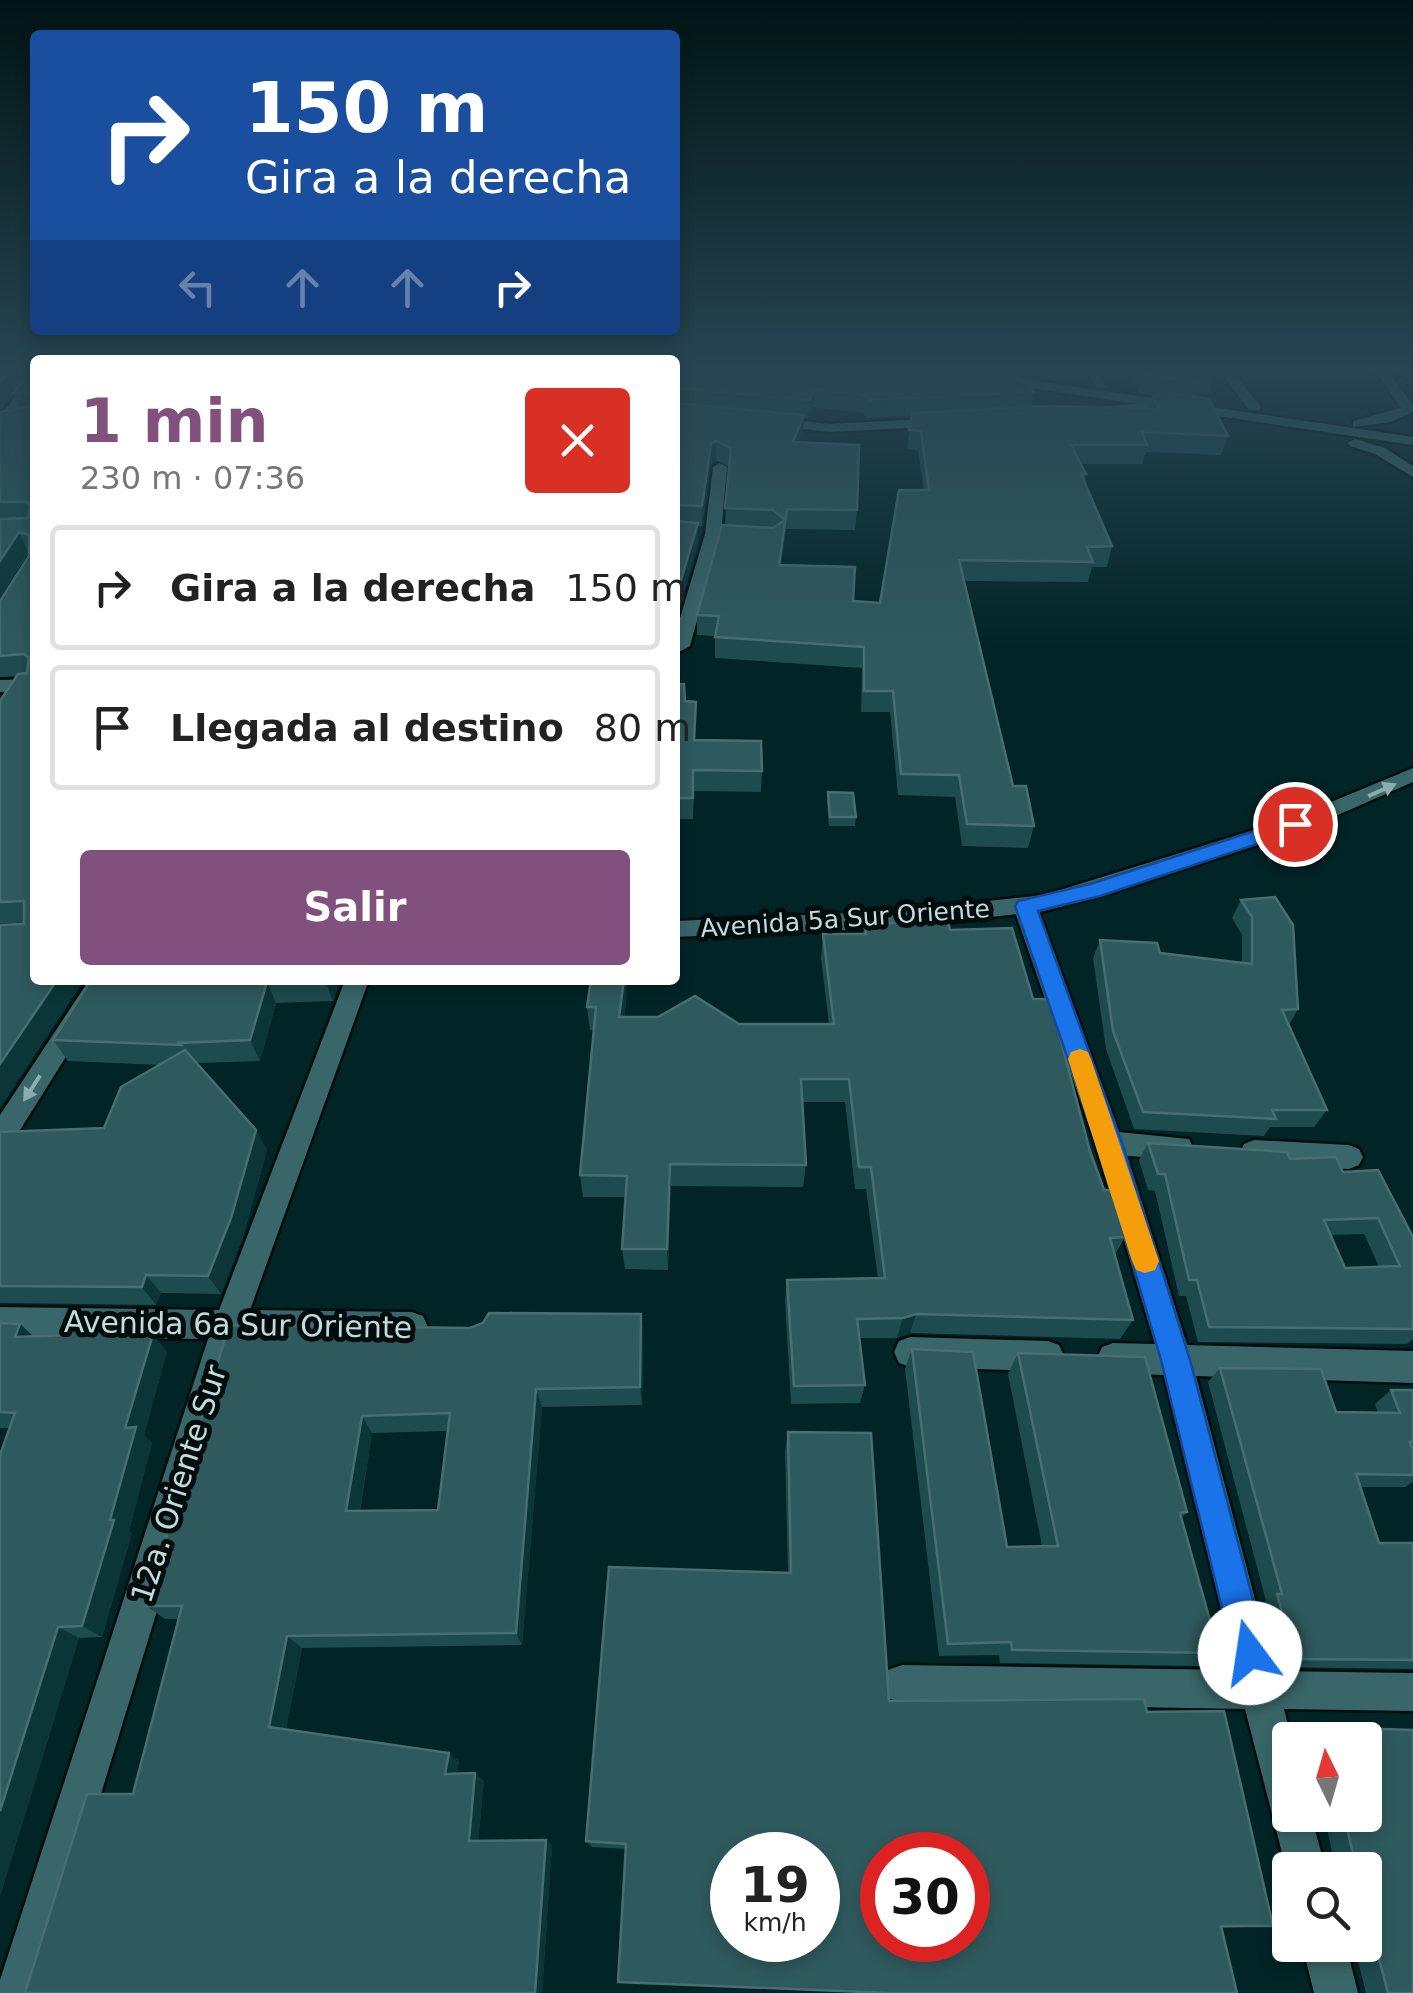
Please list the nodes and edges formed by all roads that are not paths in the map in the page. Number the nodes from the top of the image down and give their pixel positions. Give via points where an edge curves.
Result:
1 (720, 467) dead end
2 (694, 534) edge
3 (720, 535) junction
4 (681, 646) dead end
5 (30, 685) edge
6 (0, 686) edge
7 (1413, 774) edge
8 (1026, 906) junction
9 (680, 929) edge
10 (99, 985) edge
11 (355, 985) edge
12 (0, 1138) edge
13 (1109, 1143) junction
14 (1349, 1158) dead end
15 (0, 1322) edge
16 (229, 1324) junction
17 (438, 1328) edge
18 (910, 1352) edge
19 (1176, 1360) junction
20 (1413, 1367) edge
21 (902, 1684) dead end
22 (1260, 1690) junction
23 (1413, 1692) edge
24 (1272, 1738) edge
25 (1328, 1962) edge
26 (18, 1993) edge
27 (1336, 1993) edge

1 - 3 street
2 - 3 street
3 - 4 street
5 - 6 street
8 -> 7 street, Avenida 5a Sur Oriente via 1266,836
8 - 9 street, Avenida 5a Sur Oriente
8 - 13 street
10 -> 12 street
11 - 16 street, 12a. Oriente Sur
13 - 14 street
13 - 19 street
15 - 16 street, Avenida 6a Sur Oriente
16 - 17 street, Avenida 6a Sur Oriente
16 - 26 street, 12a. Oriente Sur
18 - 19 street
19 - 20 street
19 - 22 street
21 - 22 street
22 - 23 street
22 - 24 street
25 - 27 street

